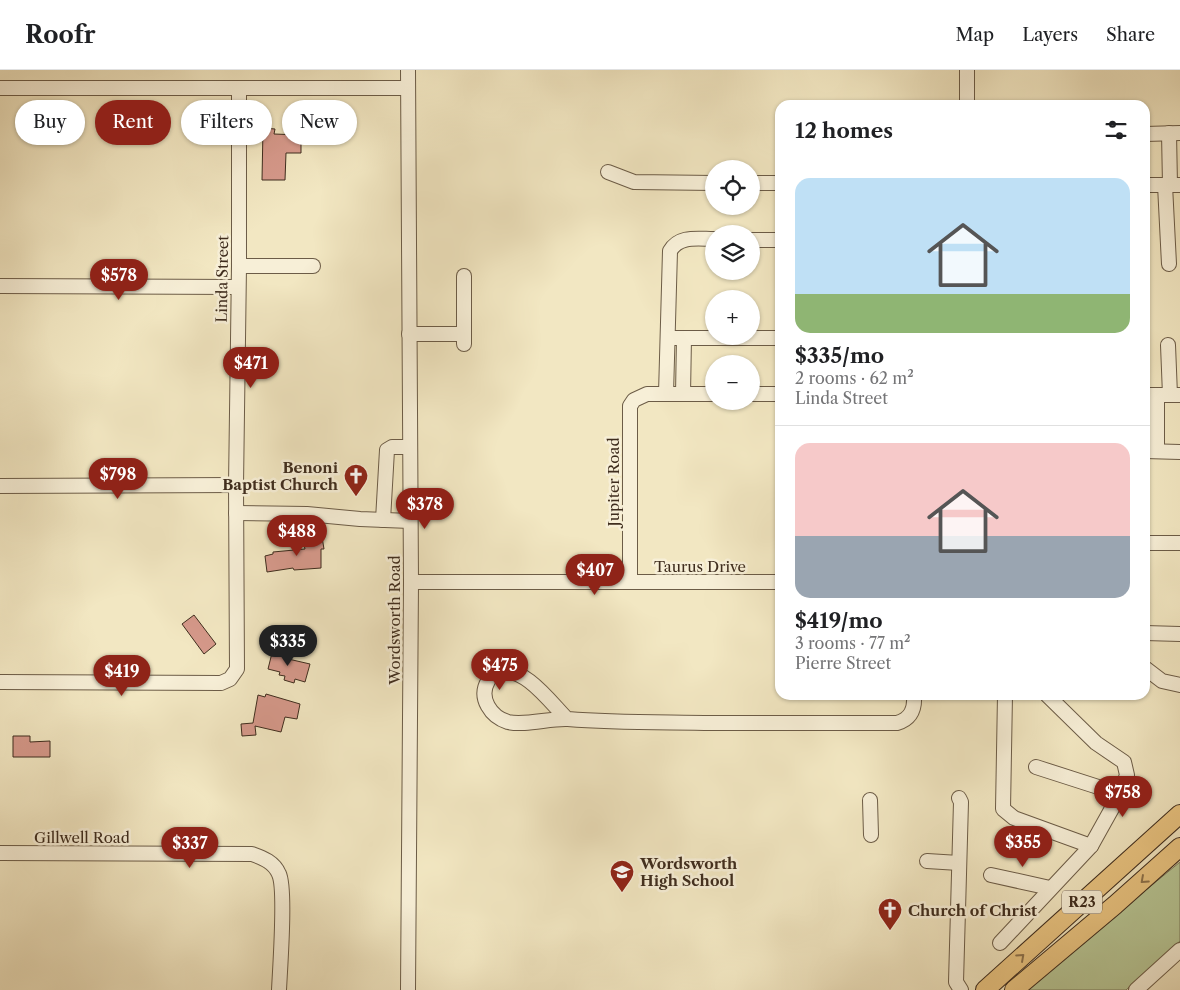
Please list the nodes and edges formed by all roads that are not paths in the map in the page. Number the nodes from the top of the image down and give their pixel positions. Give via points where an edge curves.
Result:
1 (408, 70) edge
2 (967, 70) edge
3 (0, 88) edge
4 (239, 88) junction
5 (407, 88) junction
6 (967, 100) edge
7 (1174, 133) edge
8 (1150, 134) edge
9 (608, 172) dead end
10 (705, 183) edge
11 (760, 183) edge
12 (775, 183) edge
13 (1150, 184) edge
14 (1172, 185) edge
15 (705, 239) edge
16 (760, 240) edge
17 (775, 240) edge
18 (1168, 264) dead end
19 (239, 266) junction
20 (313, 266) dead end
21 (464, 276) dead end
22 (0, 286) edge
23 (238, 287) junction
24 (409, 334) junction
25 (669, 338) junction
26 (684, 338) junction
27 (775, 338) edge
28 (1168, 345) dead end
29 (666, 394) junction
30 (683, 394) junction
31 (705, 394) edge
32 (760, 394) edge
33 (775, 394) edge
34 (1163, 395) edge
35 (410, 447) junction
36 (1151, 451) edge
37 (1180, 452) edge
38 (236, 485) junction
39 (0, 486) edge
40 (236, 513) junction
41 (383, 520) junction
42 (410, 520) junction
43 (1150, 543) edge
44 (1180, 543) edge
45 (411, 582) junction
46 (630, 582) junction
47 (775, 582) edge
48 (1150, 633) edge
49 (1180, 634) edge
50 (1150, 672) edge
51 (0, 682) edge
52 (1180, 685) edge
53 (913, 700) edge
54 (1005, 700) edge
55 (1052, 700) edge
56 (567, 719) junction
57 (1036, 767) dead end
58 (1120, 794) junction
59 (959, 798) dead end
60 (870, 800) dead end
61 (1180, 814) edge
62 (1180, 826) edge
63 (871, 836) dead end
64 (1091, 846) junction
65 (1146, 846) junction
66 (1180, 847) edge
67 (0, 853) edge
68 (927, 861) dead end
69 (959, 863) junction
70 (991, 875) dead end
71 (1100, 886) junction
72 (1050, 888) junction
73 (1115, 906) junction
74 (1000, 943) dead end
75 (1180, 950) edge
76 (1142, 988) edge
77 (279, 990) edge
78 (408, 990) edge
79 (960, 990) edge
80 (985, 990) edge
81 (1014, 990) edge

1 - 5 street, Wordsworth Road
2 - 6 street
3 - 4 street
4 - 5 street
4 - 19 street, Linda Street
5 - 24 street, Wordsworth Road
7 - 8 street
7 - 14 street
9 - 10 street via 634,182
11 - 12 street
13 - 14 street
14 - 18 street
15 - 25 street via 686,239 670,251
16 - 17 street
19 - 20 street
19 - 23 street, Linda Street
21 - 24 street via 464,339
22 - 23 street
23 - 38 street, Linda Street
24 - 35 street, Wordsworth Road
25 - 26 street
25 - 29 street
26 - 27 street
26 - 30 street
28 - 34 street
29 - 30 street
29 - 46 street, Jupiter Road via 640,396 630,406
30 - 31 street
32 - 33 street
34 - 36 street
35 - 41 street via 387,450
35 - 42 street, Wordsworth Road
36 - 37 street
38 - 39 street
38 - 40 street, Linda Street
40 - 41 street
40 - 51 street, Linda Street via 238,660 232,678 221,683
41 - 42 street
42 - 45 street, Wordsworth Road
43 - 44 street
45 - 46 street, Taurus Drive
45 - 78 street, Wordsworth Road
46 - 47 street, Taurus Drive
48 - 49 street
50 - 52 street via 1162,681
53 - 56 street via 911,714 897,723
54 - 64 street via 1003,809 1014,818
55 - 58 street via 1096,743 1124,762 1127,775
56 - 56 street via 510,722 498,718 489,711 486,700 488,680 495,673 517,672
57 - 58 street
58 - 64 street
59 - 69 street
60 - 63 street
61 - 65 main road, R23
62 - 65 main road
64 - 72 street
65 - 71 main road, R23
66 -> 73 main road, R23
67 - 77 street, Gillwell Road via 252,854 262,857 279,873 282,886
68 - 69 street
69 - 79 street via 956,982
70 - 72 street
71 - 73 main road
80 -> 71 main road, R23
72 - 74 street
73 - 81 main road, R23
75 - 76 street

